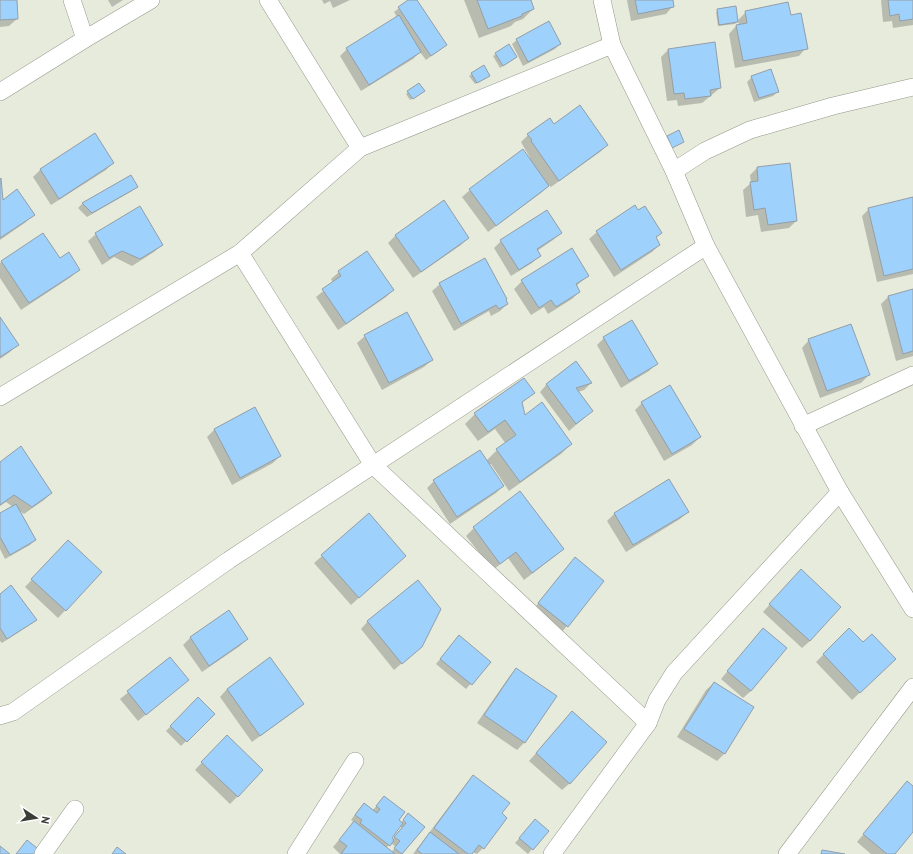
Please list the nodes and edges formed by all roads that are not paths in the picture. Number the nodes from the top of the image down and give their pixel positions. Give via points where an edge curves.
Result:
1 (72, 0) edge
2 (150, 0) edge
3 (268, 0) edge
4 (602, 0) edge
5 (85, 39) junction
6 (612, 45) junction
7 (913, 89) edge
8 (0, 92) edge
9 (360, 148) junction
10 (674, 171) junction
11 (706, 246) junction
12 (240, 253) junction
13 (913, 376) edge
14 (0, 397) edge
15 (803, 426) junction
16 (373, 465) junction
17 (840, 492) junction
18 (913, 609) edge
19 (913, 687) edge
20 (0, 716) edge
21 (648, 723) junction
22 (355, 761) dead end
23 (75, 809) dead end
24 (43, 854) edge
25 (296, 854) edge
26 (552, 854) edge
27 (787, 854) edge

1 - 5 street
2 - 5 street
3 - 9 street
4 - 6 street
5 - 8 street
6 - 9 street
6 - 10 street
7 - 10 street via 833,106 750,130 706,151
9 - 12 street
10 - 11 street
11 - 15 street
11 - 16 street
12 - 14 street
12 - 16 street
13 - 15 street
15 - 17 street
16 - 20 street via 229,560 13,712
16 - 21 street
17 - 18 street
17 - 21 street via 674,673 657,700
19 - 27 street
21 - 26 street
22 - 25 street
23 - 24 street

